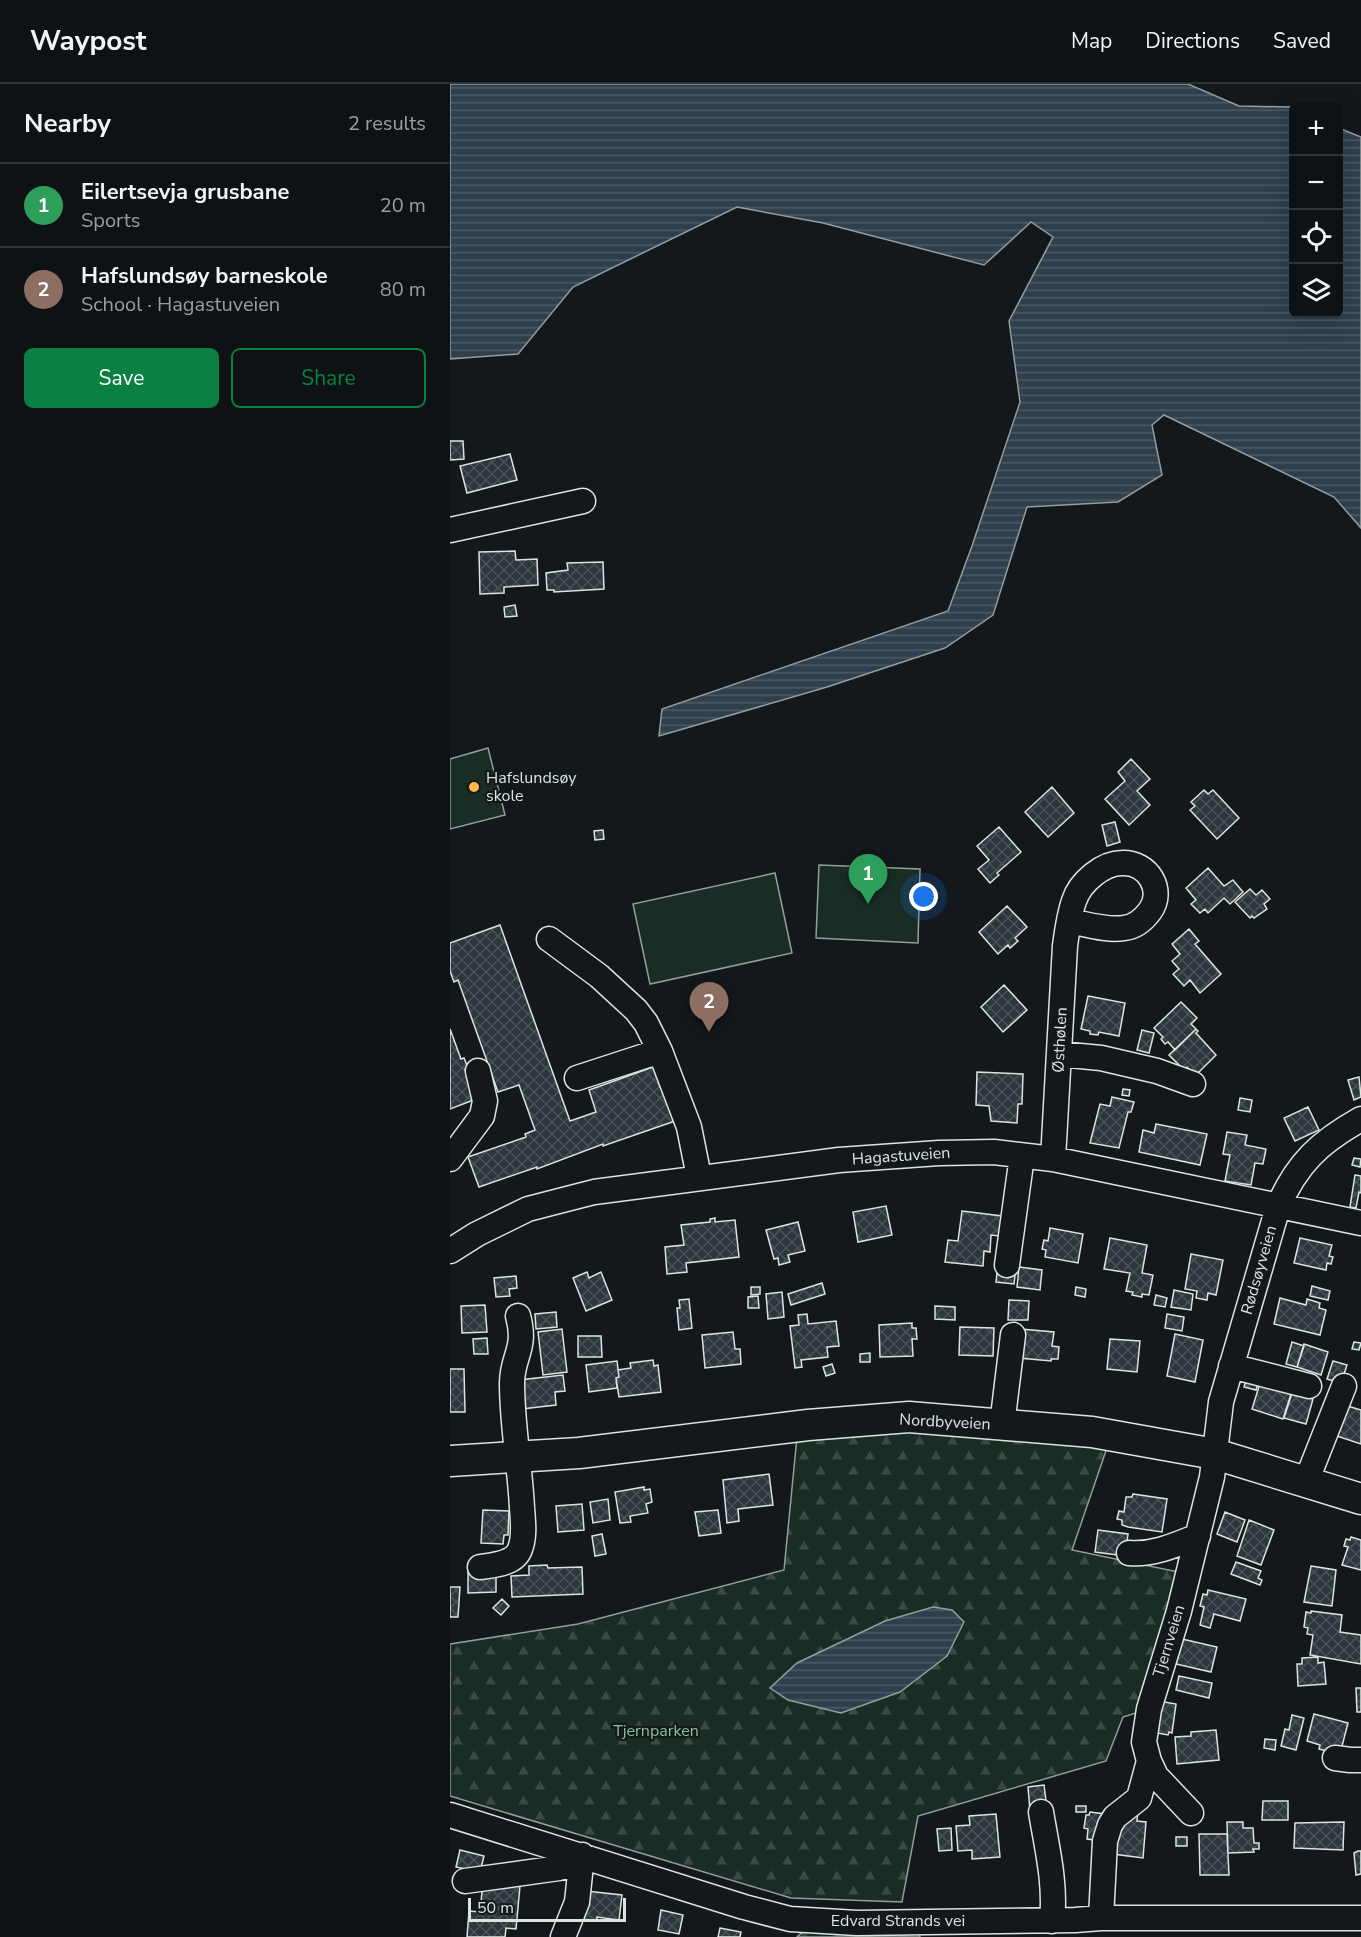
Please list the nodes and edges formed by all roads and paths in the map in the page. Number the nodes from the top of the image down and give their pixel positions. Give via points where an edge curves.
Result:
1 (583, 501) dead end
2 (450, 530) edge
3 (1069, 921) dead end
4 (549, 939) dead end
5 (660, 1051) junction
6 (1059, 1054) junction
7 (478, 1071) dead end
8 (577, 1078) dead end
9 (1192, 1084) dead end
10 (1361, 1119) edge
11 (1022, 1156) junction
12 (450, 1159) edge
13 (1053, 1159) junction
14 (699, 1177) junction
15 (1278, 1207) junction
16 (1361, 1223) edge
17 (450, 1251) edge
18 (1007, 1265) dead end
19 (518, 1316) dead end
20 (1013, 1335) dead end
21 (1231, 1366) junction
22 (1309, 1386) dead end
23 (1344, 1386) dead end
24 (1002, 1425) junction
25 (1215, 1454) junction
26 (518, 1457) junction
27 (450, 1461) edge
28 (1306, 1482) junction
29 (1361, 1499) edge
30 (1198, 1536) junction
31 (1129, 1553) dead end
32 (480, 1567) dead end
33 (1335, 1758) dead end
34 (1361, 1760) edge
35 (1149, 1761) junction
36 (1041, 1812) dead end
37 (1191, 1813) dead end
38 (450, 1815) edge
39 (581, 1859) junction
40 (465, 1881) dead end
41 (1101, 1918) junction
42 (1361, 1918) edge
43 (1067, 1926) edge
44 (788, 1928) edge
45 (563, 1937) edge

1 - 2 street
3 - 6 street, Østhølen
4 - 5 street via 636,1010
5 - 8 street
5 - 14 street via 689,1127
6 - 9 street via 1101,1058
6 - 13 street, Østhølen
7 - 12 street via 485,1101 482,1116
10 - 15 street, Rødsøyveien via 1311,1153 1288,1183
11 - 13 street, Hagastuveien
11 - 14 street, Hagastuveien via 976,1152 891,1155
11 - 18 street
13 - 15 street, Hagastuveien
14 - 17 street, Hagastuveien via 594,1192 548,1203 501,1222
15 - 16 street, Hagastuveien
15 - 21 street, Rødsøyveien
19 - 26 street via 522,1340 512,1381
20 - 24 street
21 - 22 street
21 - 25 street, Rødsøyveien via 1221,1402
23 - 28 street
24 - 25 main road, Nordbyveien via 1092,1432
24 - 26 main road, Nordbyveien via 909,1417
25 - 28 main road, Nordbyveien
25 - 30 street, Tjernveien
26 - 27 main road, Nordbyveien
26 - 32 street via 523,1524 520,1552 508,1561
28 - 29 main road, Nordbyveien
30 - 31 street via 1154,1552
30 - 35 street, Tjernveien via 1149,1709 1144,1742
33 - 34 street
35 - 37 street, Tjernveien via 1156,1776
35 - 41 street via 1139,1798 1115,1817 1105,1841
36 - 43 street via 1054,1902
38 - 39 street, Edvard Strands vei
39 - 40 street via 559,1868
39 - 44 street, Edvard Strands vei via 744,1907
39 - 45 street via 577,1902
41 - 42 street, Edvard Strands vei
41 - 43 street, Edvard Strands vei
43 - 44 street, Edvard Strands vei via 880,1923

